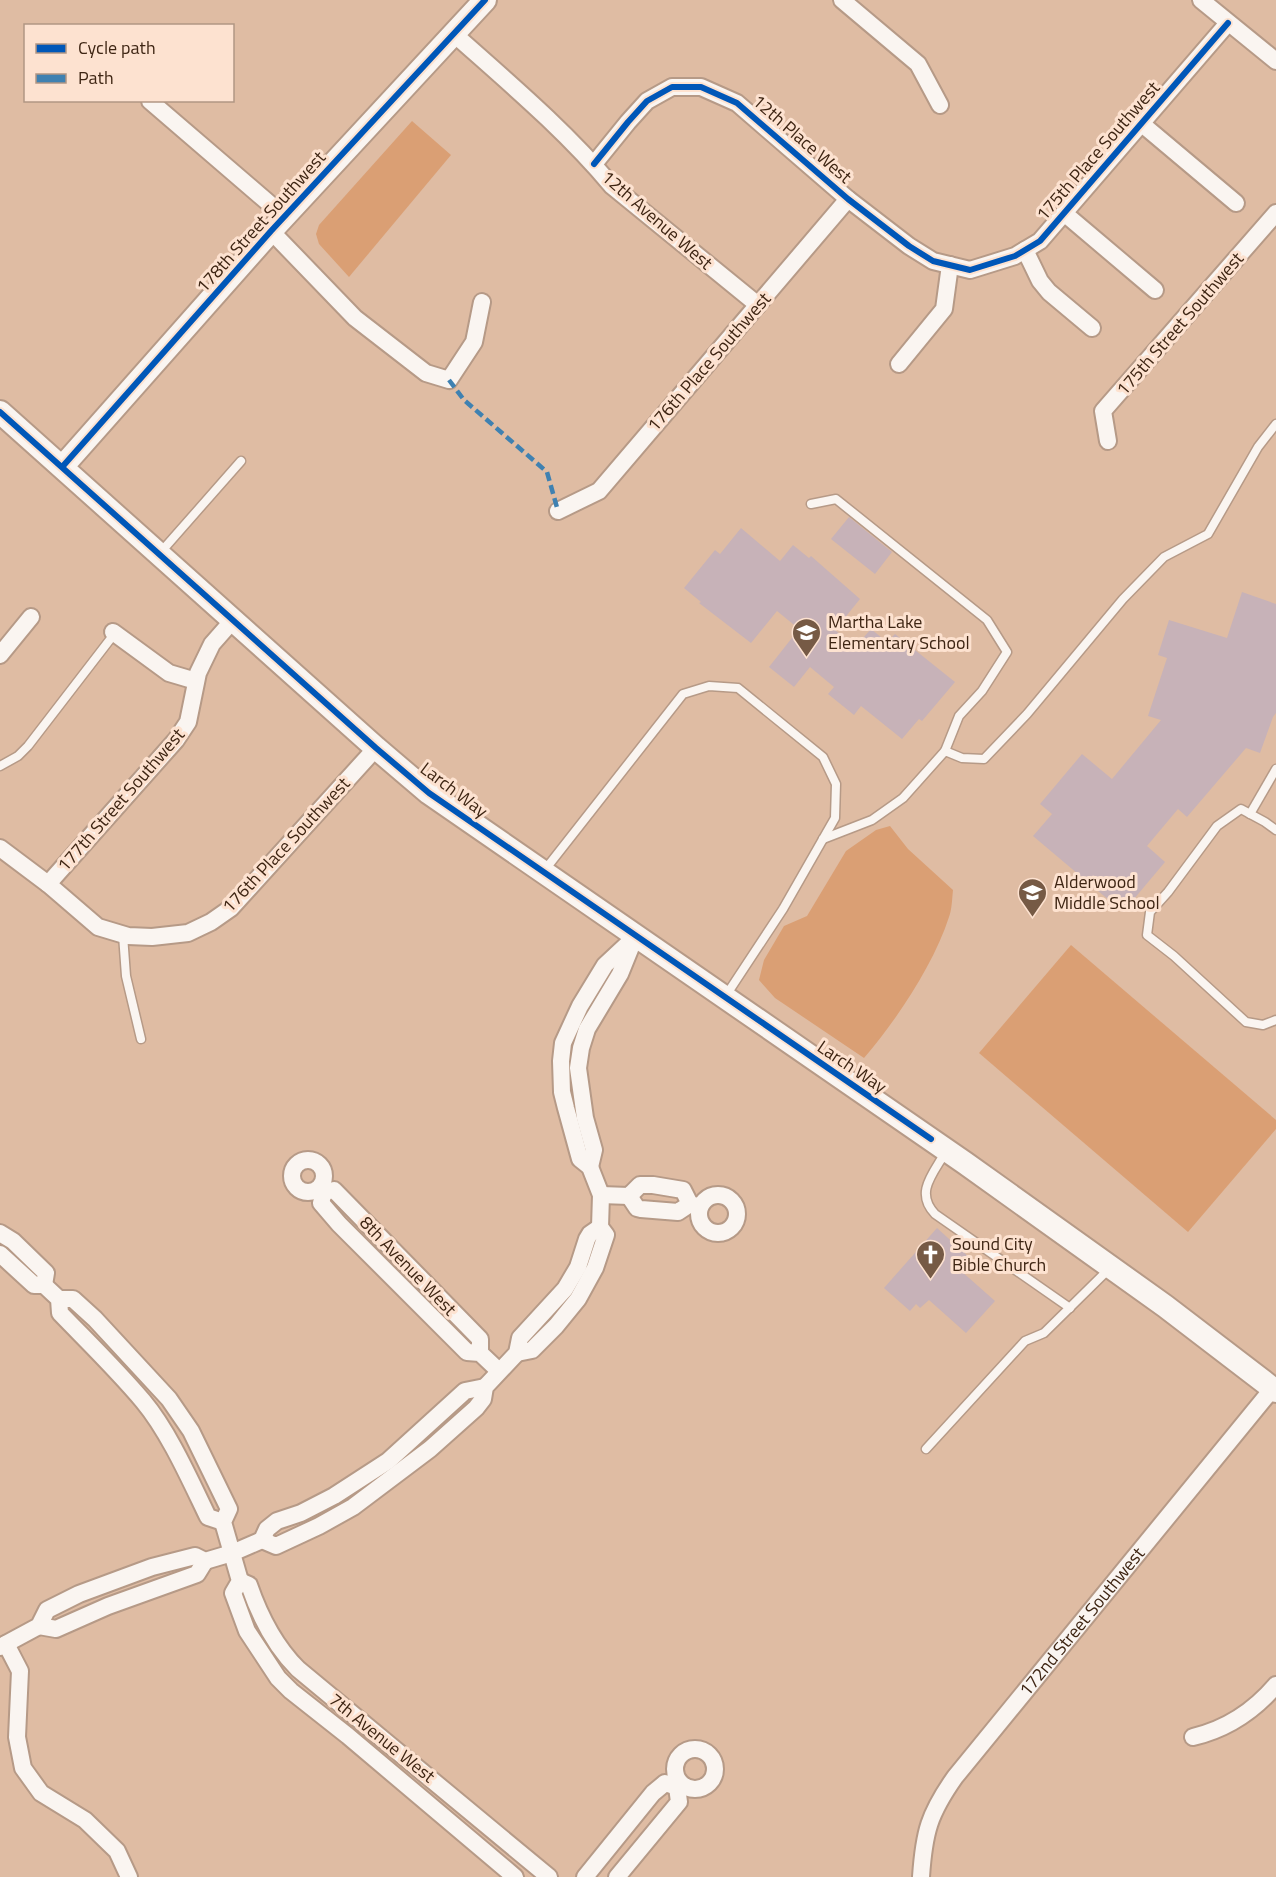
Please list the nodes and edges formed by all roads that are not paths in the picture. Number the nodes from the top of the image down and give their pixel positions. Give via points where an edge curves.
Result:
1 (486, 0) edge
2 (843, 0) edge
3 (1201, 0) edge
4 (1228, 23) junction
5 (454, 34) junction
6 (1276, 61) edge
7 (150, 102) edge
8 (940, 105) dead end
9 (1142, 124) junction
10 (594, 164) junction
11 (848, 199) junction
12 (1236, 203) dead end
13 (1064, 213) junction
14 (1276, 213) edge
15 (278, 224) junction
16 (1025, 250) junction
17 (950, 265) junction
18 (970, 270) joint
19 (1155, 290) dead end
20 (482, 302) dead end
21 (758, 304) junction
22 (1092, 328) dead end
23 (900, 364) dead end
24 (0, 412) edge
25 (1276, 424) edge
26 (1108, 441) dead end
27 (241, 461) dead end
28 (63, 466) junction
29 (811, 504) dead end
30 (558, 511) dead end
31 (160, 553) junction
32 (31, 617) dead end
33 (234, 619) junction
34 (114, 632) joint
35 (0, 655) edge
36 (196, 681) junction
37 (376, 748) junction
38 (945, 751) junction
39 (0, 766) edge
40 (1276, 769) edge
41 (1250, 814) junction
42 (1276, 830) edge
43 (824, 839) junction
44 (0, 848) edge
45 (543, 872) junction
46 (48, 884) junction
47 (123, 934) junction
48 (635, 937) junction
49 (724, 998) junction
50 (1276, 1020) edge
51 (141, 1039) dead end
52 (947, 1150) junction
53 (321, 1190) dead end
54 (601, 1195) junction
55 (629, 1196) junction
56 (0, 1233) edge
57 (0, 1254) edge
58 (1111, 1267) junction
59 (44, 1285) junction
60 (59, 1299) junction
61 (1070, 1308) junction
62 (499, 1371) junction
63 (1275, 1387) edge
64 (926, 1449) dead end
65 (223, 1522) junction
66 (232, 1553) junction
67 (240, 1581) junction
68 (3, 1645) edge
69 (1276, 1685) edge
70 (1193, 1737) dead end
71 (129, 1877) edge
72 (515, 1877) edge
73 (549, 1877) edge
74 (585, 1877) edge
75 (617, 1877) edge
76 (921, 1877) edge

1 - 5 main road, 178th Street Southwest
2 - 8 street via 918,64
3 - 4 street
4 - 6 street
4 - 9 street, 175th Place Southwest
5 - 10 street, 12th Avenue West via 546,115
5 - 15 main road, 178th Street Southwest
7 - 15 street
9 - 12 street
9 - 13 street, 175th Place Southwest
10 - 11 street, 12th Place West via 647,102 672,87 701,87 737,103
10 - 21 street, 12th Avenue West via 612,186
11 - 17 street, 12th Place West via 909,246 933,261
11 - 21 street, 176th Place Southwest
13 - 16 street, 175th Place Southwest via 1040,241
13 - 19 street
14 - 26 street, 175th Street Southwest via 1103,411
15 - 20 street via 355,318 426,373 448,380 474,342
15 - 28 main road, 178th Street Southwest
16 - 18 street, 175th Place Southwest
16 - 22 street via 1048,292
17 - 18 street, 12th Place West
17 - 23 street via 944,309
21 - 30 street, 176th Place Southwest via 599,491
24 - 28 main road, Larch Way
25 - 38 lane via 1258,447 1208,534 1164,557 1123,598 1027,714 984,759 962,758
27 - 31 lane
28 - 31 main road, Larch Way
29 - 38 lane via 836,499 987,620 1007,652 982,691 959,716
31 - 33 main road, Larch Way
32 - 35 street
33 - 36 street, 177th Street Southwest via 212,644
33 - 37 main road, Larch Way
34 - 36 street via 169,674
34 - 39 lane via 28,746
36 - 46 street, 177th Street Southwest via 188,722 176,740
37 - 45 main road, Larch Way via 429,793
37 - 47 street, 176th Place Southwest via 231,908 188,933 152,937
38 - 43 lane via 903,798 872,820
40 - 41 lane
41 - 42 lane
41 - 50 lane via 1241,809 1217,826 1150,912 1148,935 1246,1022 1263,1025
43 - 45 lane via 835,818 836,784 823,758 738,688 709,686 683,694
43 - 49 lane
44 - 46 street, 176th Place Southwest
45 - 48 main road, Larch Way
46 - 47 street, 176th Place Southwest via 98,927
47 - 51 lane via 126,976
48 - 49 main road, Larch Way
48 - 54 street via 620,974 587,1029 578,1068 594,1150 590,1167
49 - 52 main road, Larch Way
52 - 58 main road, Larch Way
52 - 61 lane via 928,1181 924,1195 927,1205
53 - 62 street, 8th Avenue West via 334,1190 480,1339 480,1353
54 - 55 street
54 - 62 street via 600,1227 587,1239 578,1267 565,1289 520,1338 517,1353
55 - 55 street via 641,1209 678,1212 695,1206 683,1190 653,1185 640,1185
56 - 59 street, 7th Avenue West via 46,1273
57 - 59 street, 7th Avenue West via 34,1285
58 - 61 lane
58 - 63 main road, Larch Way
59 - 60 street, 7th Avenue West
60 - 65 street, 7th Avenue West via 60,1313 144,1402 208,1517
60 - 65 street, 7th Avenue West via 73,1299 95,1319 169,1399 191,1431 229,1509
61 - 64 lane via 1044,1333 1025,1341
62 - 66 street via 485,1387 465,1391 388,1461 334,1496 277,1521 262,1540
63 - 76 street, 172nd Street Southwest via 955,1777 938,1801 928,1826
65 - 66 street, 7th Avenue West
66 - 67 street, 7th Avenue West
66 - 68 street via 206,1561 197,1574 56,1629 39,1626
67 - 72 street, 7th Avenue West via 233,1593 247,1631 278,1678
67 - 73 street, 7th Avenue West via 249,1585 270,1635 298,1669
68 - 71 street via 20,1671 17,1737 23,1768 41,1793 85,1820 117,1851
69 - 70 street via 1264,1700 1234,1722
74 - 75 street via 653,1793 665,1783 678,1786 680,1802

